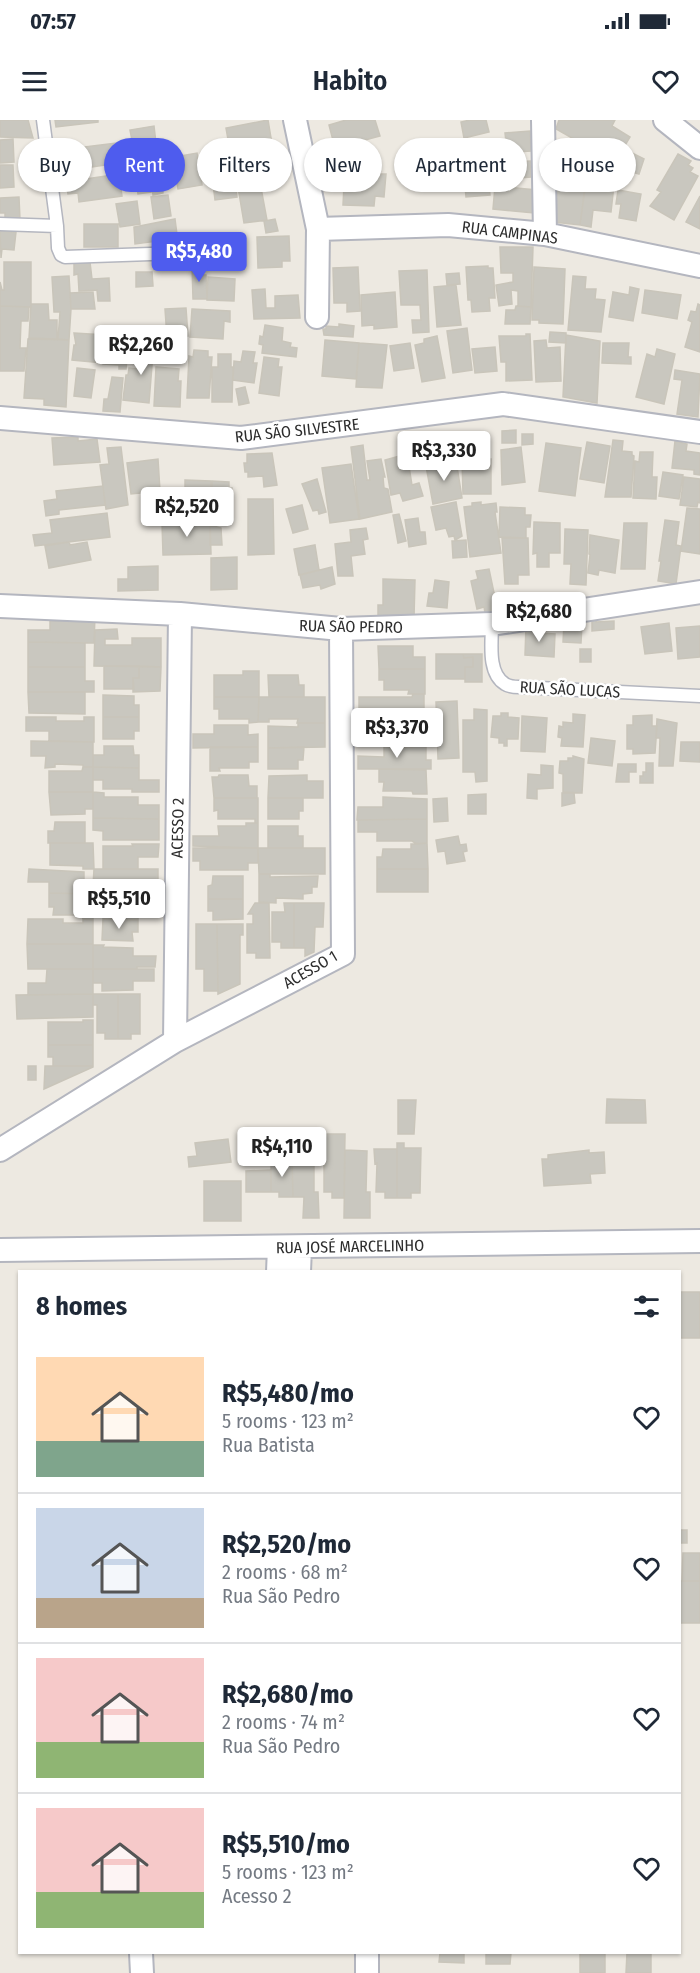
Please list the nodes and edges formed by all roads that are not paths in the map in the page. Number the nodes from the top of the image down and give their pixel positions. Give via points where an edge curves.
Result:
1 (43, 120) edge
2 (295, 120) edge
3 (543, 120) edge
4 (665, 120) edge
5 (700, 148) edge
6 (0, 224) edge
7 (57, 226) junction
8 (318, 229) junction
9 (545, 234) junction
10 (179, 253) dead end
11 (700, 266) edge
12 (317, 317) dead end
13 (0, 418) edge
14 (700, 432) edge
15 (700, 592) edge
16 (0, 606) edge
17 (180, 615) junction
18 (492, 624) junction
19 (341, 629) junction
20 (700, 696) edge
21 (175, 1041) junction
22 (0, 1150) edge
23 (700, 1241) edge
24 (289, 1247) junction
25 (0, 1250) edge
26 (279, 1270) edge
27 (298, 1270) edge
28 (141, 1954) edge
29 (367, 1954) edge
30 (141, 1973) edge
31 (368, 1973) edge

1 - 7 lane
2 - 8 street
3 - 9 street
4 - 5 street
6 - 7 lane
7 - 10 lane via 58,248 65,257
8 - 9 street, RUA CAMPINAS via 448,225
8 - 12 street
9 - 11 street, RUA CAMPINAS
13 - 14 street, RUA SÃO SILVESTRE via 241,438 503,404
15 - 18 street, RUA SÃO PEDRO
16 - 17 street, RUA SÃO PEDRO
17 - 19 street, RUA SÃO PEDRO
17 - 21 street, ACESSO 2
18 - 19 street, RUA SÃO PEDRO
18 - 20 lane, RUA SÃO LUCAS via 495,673 505,684
19 - 21 street, ACESSO 1 via 343,954
21 - 22 street, ACESSO 1
23 - 24 street, RUA JOSÉ MARCELINHO
24 - 25 street, RUA JOSÉ MARCELINHO
24 - 26 street
24 - 27 street
28 - 30 street
29 - 31 street

